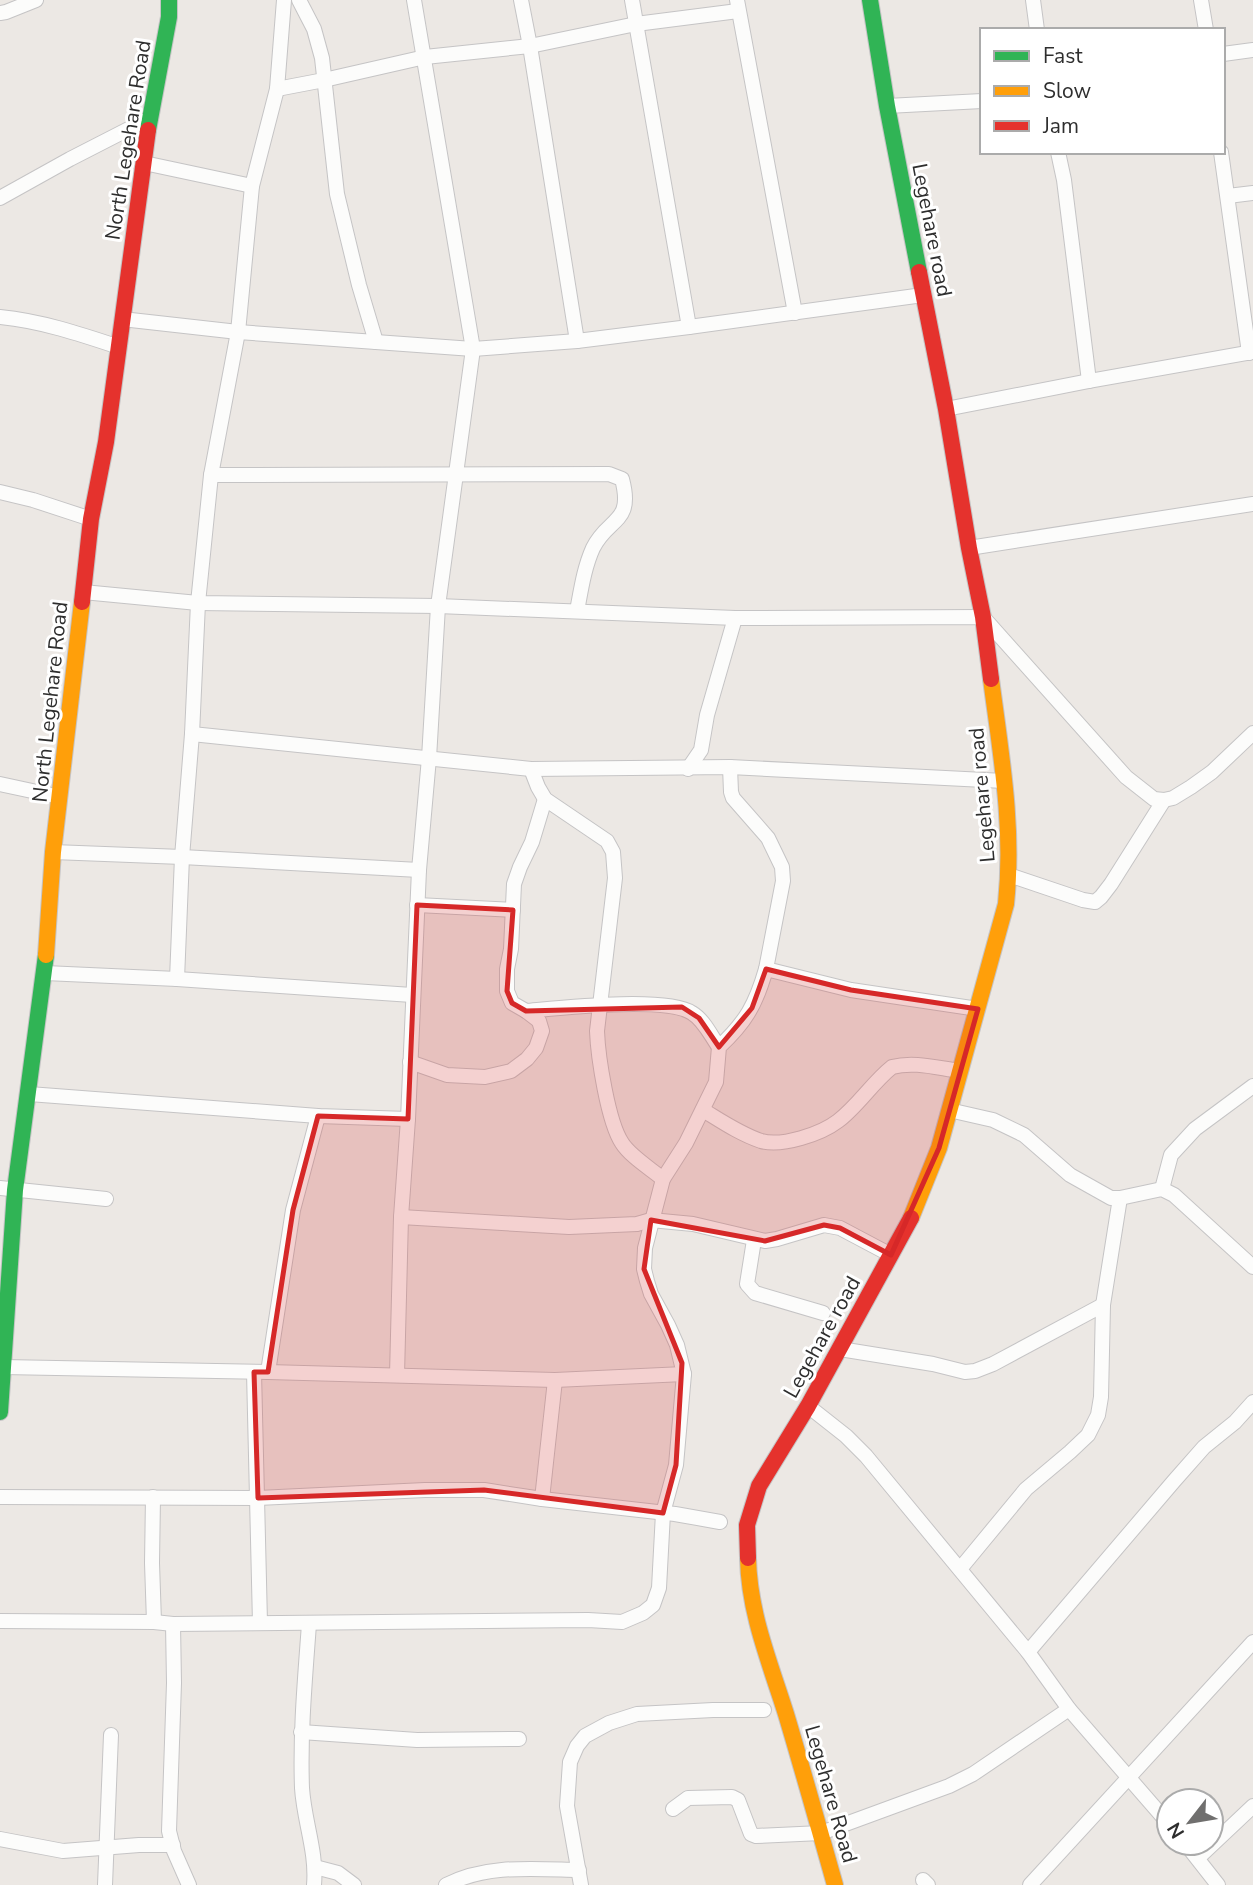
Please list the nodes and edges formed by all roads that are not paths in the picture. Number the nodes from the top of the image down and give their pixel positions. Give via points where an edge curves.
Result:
1 (36, 0) edge
2 (169, 0) edge
3 (284, 0) edge
4 (299, 0) edge
5 (414, 0) edge
6 (521, 0) edge
7 (632, 0) edge
8 (870, 0) edge
9 (1033, 0) edge
10 (1201, 0) edge
11 (737, 6) edge
12 (0, 13) edge
13 (636, 24) junction
14 (1037, 28) edge
15 (1206, 28) edge
16 (530, 46) junction
17 (1253, 50) edge
18 (1225, 54) edge
19 (425, 57) junction
20 (324, 80) junction
21 (277, 89) junction
22 (980, 101) edge
23 (887, 106) junction
24 (150, 118) junction
25 (1058, 154) edge
26 (1221, 154) edge
27 (145, 163) junction
28 (252, 186) junction
29 (1253, 193) edge
30 (1228, 196) junction
31 (0, 198) edge
32 (923, 295) junction
33 (795, 313) junction
34 (0, 317) edge
35 (122, 319) junction
36 (689, 327) junction
37 (239, 332) junction
38 (577, 341) junction
39 (376, 342) junction
40 (118, 347) junction
41 (474, 349) junction
42 (1251, 352) edge
43 (1089, 381) junction
44 (946, 409) junction
45 (211, 475) junction
46 (457, 475) junction
47 (0, 492) edge
48 (1253, 504) edge
49 (91, 519) junction
50 (969, 548) junction
51 (83, 592) junction
52 (198, 603) junction
53 (438, 606) junction
54 (577, 611) junction
55 (983, 617) junction
56 (735, 618) junction
57 (192, 734) junction
58 (1252, 737) edge
59 (429, 758) junction
60 (730, 767) junction
61 (531, 769) junction
62 (688, 769) junction
63 (1004, 781) junction
64 (0, 783) edge
65 (61, 797) junction
66 (545, 799) junction
67 (1164, 800) junction
68 (54, 852) junction
69 (182, 857) junction
70 (419, 870) junction
71 (1009, 875) junction
72 (417, 905) junction
73 (513, 909) junction
74 (766, 969) junction
75 (45, 973) junction
76 (177, 979) junction
77 (412, 995) junction
78 (600, 1005) junction
79 (978, 1009) junction
80 (526, 1011) junction
81 (719, 1047) junction
82 (410, 1062) junction
83 (960, 1071) junction
84 (1253, 1086) edge
85 (29, 1094) junction
86 (703, 1110) junction
87 (949, 1110) junction
88 (318, 1116) junction
89 (408, 1119) junction
90 (663, 1179) junction
91 (8, 1189) edge
92 (1162, 1189) junction
93 (1120, 1198) junction
94 (106, 1199) dead end
95 (401, 1217) junction
96 (651, 1220) junction
97 (754, 1240) junction
98 (891, 1255) junction
99 (1253, 1268) edge
100 (1103, 1305) junction
101 (824, 1313) dead end
102 (840, 1349) junction
103 (3, 1367) junction
104 (261, 1372) junction
105 (684, 1374) junction
106 (397, 1375) junction
107 (555, 1380) junction
108 (1253, 1402) edge
109 (808, 1406) junction
110 (0, 1412) edge
111 (0, 1497) edge
112 (153, 1497) junction
113 (258, 1498) junction
114 (542, 1500) junction
115 (668, 1513) junction
116 (720, 1522) dead end
117 (960, 1569) junction
118 (0, 1621) edge
119 (154, 1622) junction
120 (260, 1623) junction
121 (173, 1624) junction
122 (309, 1624) junction
123 (1253, 1642) edge
124 (1028, 1652) junction
125 (784, 1709) joint
126 (1069, 1709) junction
127 (764, 1710) dead end
128 (301, 1732) junction
129 (111, 1735) dead end
130 (519, 1739) dead end
131 (1128, 1777) junction
132 (1253, 1806) edge
133 (1155, 1808) edge
134 (673, 1809) dead end
135 (821, 1833) junction
136 (0, 1839) edge
137 (173, 1845) junction
138 (107, 1848) junction
139 (1198, 1858) joint
140 (315, 1867) junction
141 (579, 1870) junction
142 (104, 1885) edge
143 (189, 1885) edge
144 (314, 1885) edge
145 (354, 1885) edge
146 (446, 1885) edge
147 (581, 1885) edge
148 (835, 1885) edge
149 (1030, 1885) edge
150 (1218, 1885) edge

1 - 12 street
2 - 24 main road, North Legehare Road
3 - 21 street
4 - 20 street via 314,29
5 - 19 street
6 - 16 street
7 - 13 street
8 - 23 main road, Legehare road
9 - 14 street
10 - 15 street
11 - 13 street
11 - 33 street
13 - 16 street
13 - 36 street
16 - 19 street
16 - 38 street
17 - 18 street
19 - 20 street
19 - 41 street
20 - 21 street
20 - 39 street via 337,194
21 - 28 street
22 - 23 street
23 - 32 main road, Legehare road
24 - 27 main road, North Legehare Road
24 - 31 street
25 - 43 street
26 - 30 street
27 - 28 street
27 - 35 main road, North Legehare Road
28 - 37 street
29 - 30 street
30 - 42 street
32 - 33 street
32 - 44 main road, Legehare road
33 - 36 street
34 - 40 street via 23,319
35 - 37 street
35 - 40 main road, North Legehare Road
36 - 38 street
37 - 39 street
37 - 45 street
38 - 41 street
39 - 41 street
40 - 49 main road, North Legehare Road
41 - 46 street
42 - 43 street
43 - 44 street
44 - 50 main road, Legehare road
45 - 46 street
45 - 52 street
46 - 53 street
46 - 54 street via 596,473 622,479 625,508 616,523 602,533 586,563
47 - 49 street
48 - 50 street
49 - 51 main road, North Legehare Road
50 - 55 main road, Legehare road
51 - 52 street
51 - 65 main road, North Legehare Road
52 - 53 street
52 - 57 street
53 - 54 street
53 - 59 street
54 - 56 street
55 - 56 street
55 - 63 main road, Legehare road
55 - 67 street via 1126,777 1154,799
56 - 62 street via 701,750
57 - 59 street
57 - 69 street
58 - 67 street via 1212,772
59 - 61 street
59 - 70 street
60 - 62 street
60 - 63 street
60 - 74 street via 733,798 768,838 782,867
61 - 62 street
61 - 66 street
63 - 71 main road, Legehare road
64 - 65 street
65 - 68 main road, North Legehare Road
66 - 73 street via 514,884
66 - 78 street via 607,841 613,852
67 - 71 street via 1095,902
68 - 69 street
68 - 75 main road, North Legehare Road
69 - 70 street
69 - 76 street
70 - 72 street
71 - 79 main road, Legehare road via 1006,904
72 - 73 street
72 - 77 street
73 - 80 street via 507,991 512,1003
74 - 79 street via 851,989
74 - 81 street via 752,1008 738,1030
75 - 76 street
75 - 85 main road, North Legehare Road
76 - 77 street
77 - 82 street
78 - 80 street
78 - 81 street via 682,1007 699,1018
78 - 90 street via 598,1054 614,1125 622,1144
79 - 83 main road, Legehare road
80 - 82 street via 539,1021 542,1031 536,1048 511,1071 485,1077 447,1075
81 - 86 street via 716,1082
82 - 89 street
83 - 86 street via 916,1064 892,1067 838,1121 801,1138 773,1143 748,1136
83 - 87 main road, Legehare road
84 - 92 street via 1195,1129 1171,1155
85 - 88 street
85 - 91 main road, North Legehare Road
86 - 90 street
87 - 93 street via 1024,1135 1070,1175 1111,1198
87 - 98 main road, Legehare road via 914,1213
88 - 89 street
88 - 104 street via 293,1210
89 - 95 street
90 - 96 street
91 - 94 street
91 - 103 main road, North Legehare Road
92 - 93 street
92 - 99 street
93 - 100 street
95 - 96 street via 569,1227
95 - 106 street
96 - 97 street via 693,1224
96 - 105 street via 644,1269 677,1345
97 - 98 street via 778,1239 824,1225 841,1227
97 - 101 street via 749,1287 755,1293
98 - 102 main road, Legehare road
100 - 102 street via 975,1371
100 - 117 street via 1101,1397 1088,1435 1026,1489
102 - 109 main road, Legehare road
103 - 104 street
103 - 110 main road, North Legehare Road
104 - 106 street
104 - 113 street
105 - 107 street
105 - 115 street
106 - 107 street
107 - 114 street
108 - 124 street via 1181,1472
109 - 117 street via 866,1456
109 - 125 main road, Legehare road via 759,1486 747,1525 748,1577 757,1627
111 - 112 street
112 - 113 street
112 - 119 street
113 - 114 street via 484,1490
113 - 120 street
114 - 115 street
115 - 116 street
115 - 122 street via 659,1588 649,1609 622,1622
117 - 124 street
118 - 119 street
119 - 121 street
120 - 121 street
120 - 122 street
121 - 137 street via 169,1831
122 - 128 street
123 - 131 street
124 - 126 street
125 - 135 main road, Legehare Road
126 - 131 street
126 - 135 street via 973,1774
127 - 141 street via 636,1714 585,1736 570,1762 567,1806
128 - 130 street via 417,1740
128 - 140 street via 302,1791
129 - 138 street
131 - 133 street
131 - 149 street
132 - 139 street
134 - 135 street via 688,1798 732,1797 738,1800 751,1834
135 - 148 main road, Legehare Road
136 - 138 street via 63,1851
137 - 138 street
137 - 143 street
138 - 142 street
139 - 150 street
140 - 144 street
140 - 145 street via 338,1873
141 - 146 street via 480,1872
141 - 147 street

